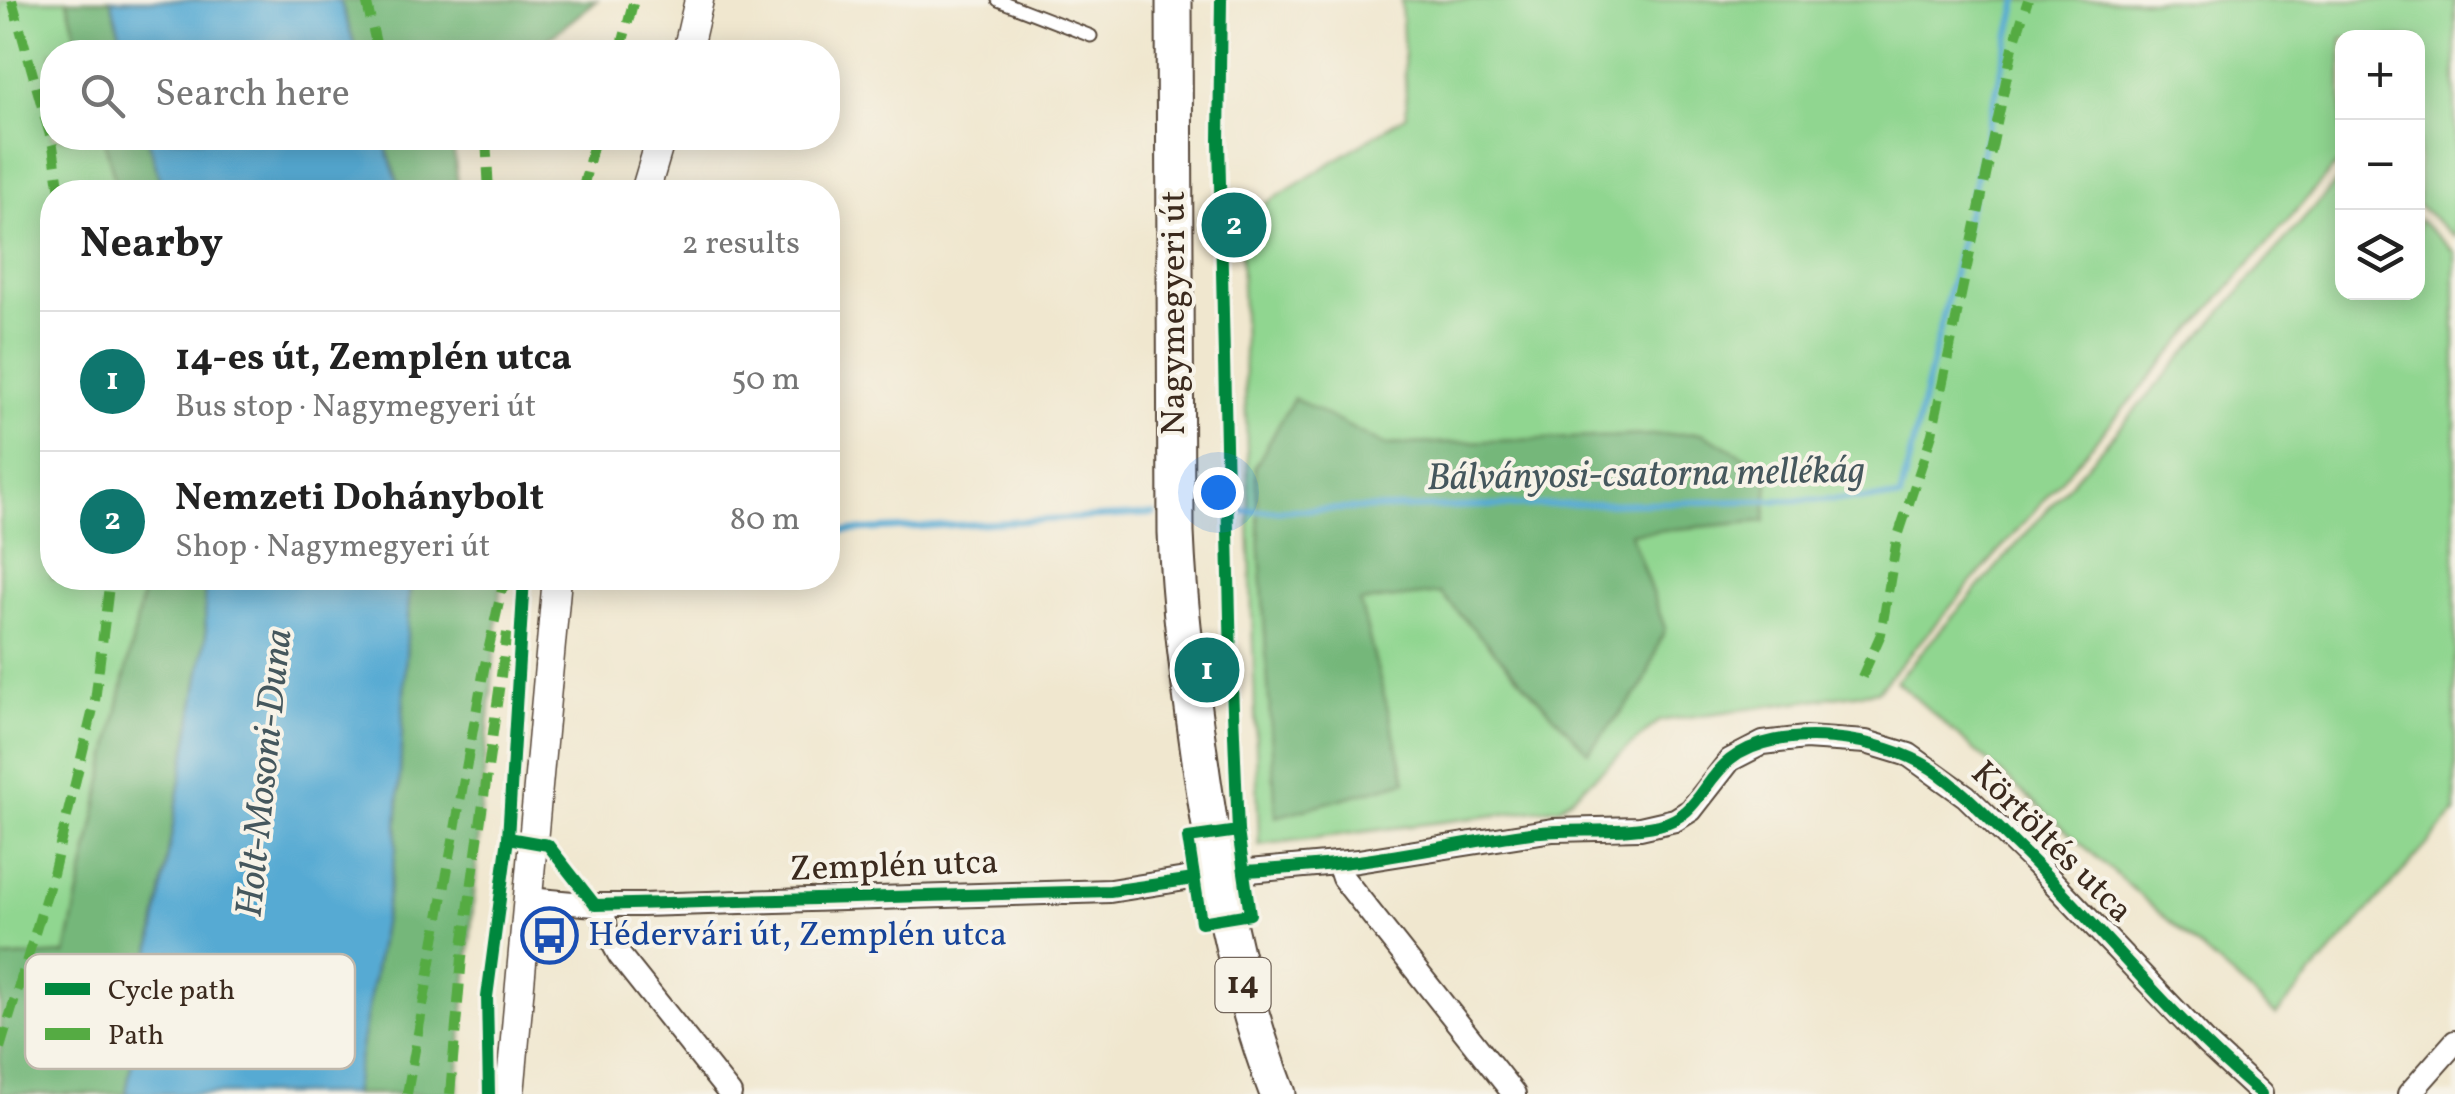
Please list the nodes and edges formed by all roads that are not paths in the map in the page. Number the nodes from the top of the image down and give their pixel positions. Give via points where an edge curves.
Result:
1 (699, 0) edge
2 (998, 0) edge
3 (1174, 0) edge
4 (1090, 36) dead end
5 (691, 40) edge
6 (657, 150) edge
7 (649, 180) edge
8 (556, 590) edge
9 (1338, 863) junction
10 (1217, 874) junction
11 (528, 898) junction
12 (603, 906) junction
13 (2455, 1042) edge
14 (510, 1094) edge
15 (730, 1094) edge
16 (1278, 1094) edge
17 (1514, 1094) edge
18 (2261, 1094) edge
19 (2409, 1094) edge

1 - 5 street
2 - 4 lane
3 - 10 main road, Nagymegyeri út / 14 via 1180,611
6 - 7 street
8 - 11 street
9 - 10 street, Körtöltés utca
9 - 17 street via 1343,878
9 - 18 street, Körtöltés utca via 1553,830 1658,825 1691,810 1730,760 1763,743 1806,738 1880,745 1909,755 1966,796
10 - 12 street, Zemplén utca via 1110,891
10 - 16 main road, Nagymegyeri út / 14 via 1245,994
11 - 12 street, Zemplén utca
11 - 14 street
12 - 15 street via 612,944
13 - 19 street

